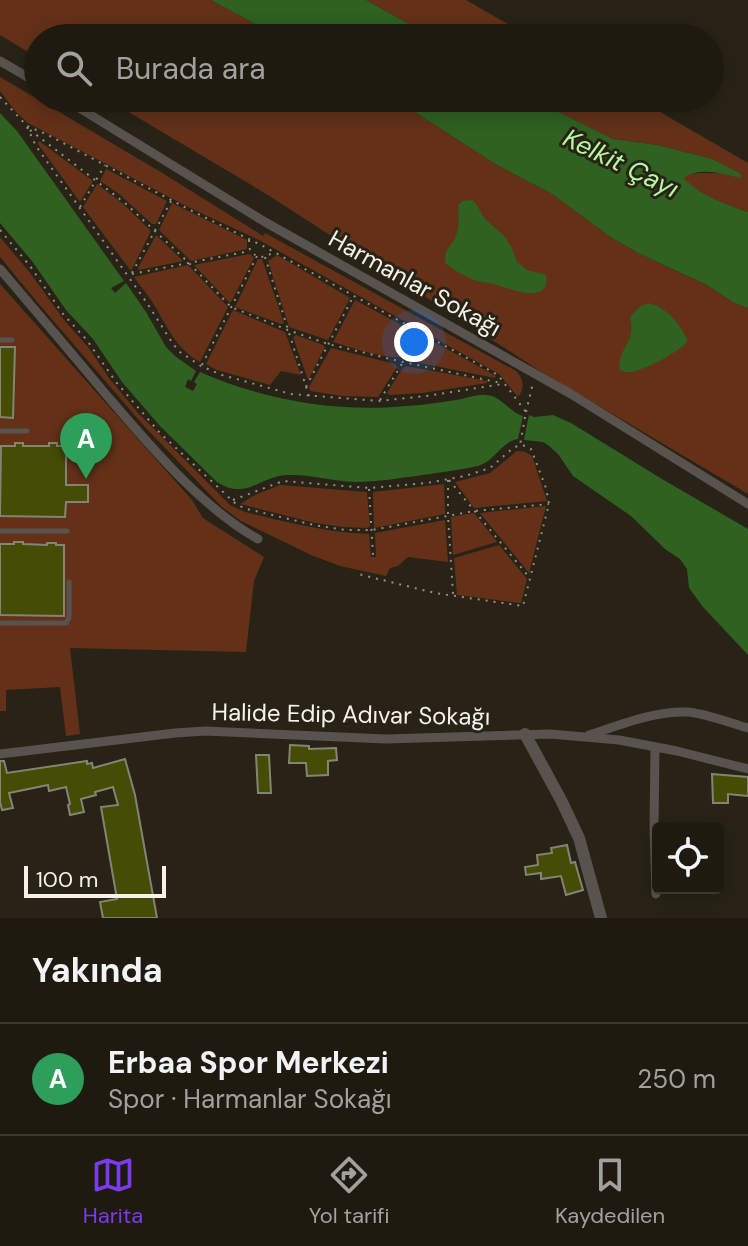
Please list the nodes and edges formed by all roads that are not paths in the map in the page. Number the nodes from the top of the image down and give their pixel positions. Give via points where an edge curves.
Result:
1 (0, 61) edge
2 (24, 75) edge
3 (86, 112) edge
4 (0, 269) edge
5 (0, 340) edge
6 (12, 340) dead end
7 (0, 431) edge
8 (27, 431) dead end
9 (748, 504) edge
10 (0, 531) edge
11 (67, 531) dead end
12 (258, 539) dead end
13 (69, 582) dead end
14 (0, 623) edge
15 (748, 728) edge
16 (525, 734) junction
17 (582, 736) junction
18 (655, 747) junction
19 (0, 754) edge
20 (748, 769) edge
21 (654, 822) edge
22 (601, 918) edge

1 - 2 street
3 - 9 street, Harmanlar Sokağı
4 - 12 street via 173,469 222,515
5 - 6 lane
7 - 8 lane
10 - 11 lane
13 - 14 lane via 66,623
15 - 17 street via 690,712
16 - 17 street, Halide Edip Adıvar Sokağı
16 - 19 street, Halide Edip Adıvar Sokağı via 386,739 205,731
16 - 22 street via 579,838
17 - 18 street, Halide Edip Adıvar Sokağı
18 - 20 street, Halide Edip Adıvar Sokağı
18 - 21 street

